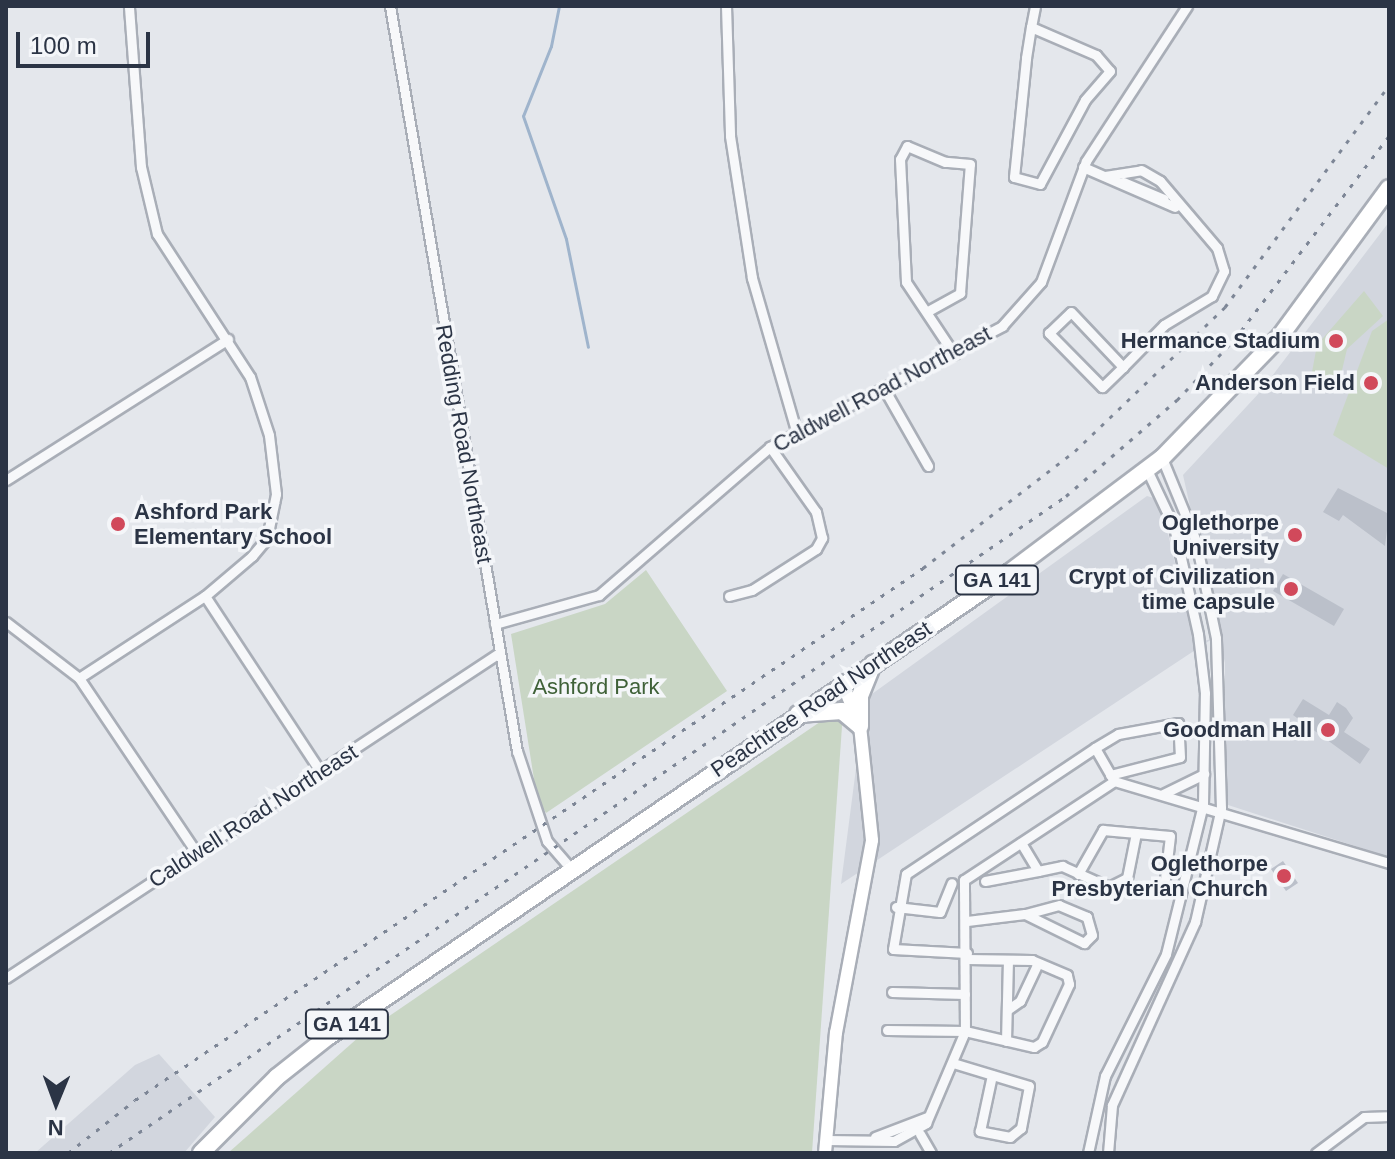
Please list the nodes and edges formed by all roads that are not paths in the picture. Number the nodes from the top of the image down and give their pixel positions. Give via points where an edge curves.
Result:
1 (129, 6) edge
2 (390, 6) edge
3 (726, 6) edge
4 (1035, 6) edge
5 (1185, 7) edge
6 (1031, 27) junction
7 (1083, 167) junction
8 (1108, 178) junction
9 (1389, 188) edge
10 (1382, 205) edge
11 (1178, 209) junction
12 (928, 311) junction
13 (228, 339) junction
14 (954, 354) junction
15 (1123, 367) junction
16 (883, 387) junction
17 (796, 430) junction
18 (770, 447) junction
19 (1162, 458) junction
20 (928, 466) dead end
21 (1147, 470) junction
22 (6, 480) edge
23 (205, 596) junction
24 (729, 596) dead end
25 (6, 622) edge
26 (495, 624) junction
27 (499, 653) junction
28 (873, 663) junction
29 (79, 678) junction
30 (842, 682) junction
31 (797, 714) junction
32 (860, 726) junction
33 (1095, 748) junction
34 (322, 774) junction
35 (1204, 774) junction
36 (1112, 778) junction
37 (1189, 780) junction
38 (1163, 794) junction
39 (1187, 800) junction
40 (1203, 804) junction
41 (1221, 808) junction
42 (1136, 833) junction
43 (1021, 843) junction
44 (198, 855) junction
45 (1389, 863) edge
46 (571, 869) junction
47 (1038, 871) junction
48 (1078, 874) junction
49 (985, 881) dead end
50 (952, 883) dead end
51 (1164, 887) dead end
52 (896, 907) junction
53 (1025, 914) junction
54 (967, 921) junction
55 (967, 956) junction
56 (1008, 960) junction
57 (1038, 963) junction
58 (6, 978) edge
59 (892, 992) dead end
60 (965, 994) junction
61 (1007, 1010) junction
62 (887, 1030) dead end
63 (965, 1031) junction
64 (1006, 1041) junction
65 (953, 1063) junction
66 (992, 1075) junction
67 (931, 1115) junction
68 (1389, 1116) edge
69 (920, 1134) junction
70 (867, 1141) junction
71 (826, 1146) edge
72 (201, 1153) edge
73 (931, 1153) edge
74 (1088, 1153) edge
75 (1108, 1153) edge
76 (1316, 1153) edge

1 - 13 street via 148,204 171,261
2 - 26 street, Redding Road Northeast
3 - 17 street via 730,136 752,278
4 - 6 street
5 - 7 street, Caldwell Road Northeast
6 - 6 street via 1014,177 1040,184 1085,100 1110,71 1096,55
7 - 8 street
7 - 14 street, Caldwell Road Northeast via 1041,282 1002,326
8 - 11 street
8 - 11 street via 1141,170 1160,181
9 - 10 highway, Peachtree Road Northeast / GA 141
10 - 19 highway, Peachtree Road Northeast / GA 141 via 1281,335
11 - 15 street via 1217,248 1224,271 1212,296 1164,325
12 - 12 street via 960,293 970,164 945,162 907,146 900,159 906,282
12 - 14 street
13 - 22 street
13 - 23 street via 250,377 269,435 276,494 267,538
14 - 16 street, Caldwell Road Northeast
15 - 15 street via 1071,312 1049,333 1102,387
16 - 17 street, Caldwell Road Northeast
16 - 20 street
17 - 18 street, Caldwell Road Northeast
18 - 24 street via 816,512 822,538 816,549 752,590
18 - 26 street, Caldwell Road Northeast via 599,595
19 - 21 highway, Peachtree Road Northeast / GA 141
19 - 41 street via 1196,541 1214,623 1223,720
21 - 28 highway, Peachtree Road Northeast / GA 141
21 - 35 street via 1174,527 1190,591 1203,663
23 - 29 street
23 - 34 street
25 - 29 street
26 - 27 street, Redding Road Northeast
27 - 34 street, Caldwell Road Northeast
27 - 46 street, Redding Road Northeast via 517,751 547,841
28 - 30 highway, Peachtree Road Northeast / GA 141
28 - 32 highway via 860,696
29 - 44 street
30 - 31 highway, Peachtree Road Northeast / GA 141
30 - 32 main road
31 - 32 highway via 842,711
31 - 46 highway, Peachtree Road Northeast / GA 141
32 - 71 main road via 872,840 836,1033
33 - 36 street
33 - 36 street via 1118,734 1178,723 1180,757
33 - 52 street via 922,858 906,874
34 - 44 street, Caldwell Road Northeast
35 - 37 street
35 - 40 street
36 - 38 street
36 - 43 street
37 - 38 street
37 - 39 street
38 - 39 street
39 - 40 street
40 - 41 street
40 - 74 street via 1174,931 1105,1076
41 - 45 street
41 - 75 street via 1195,922 1112,1105
42 - 48 street via 1098,833
42 - 48 street via 1127,878 1109,887
42 - 51 street via 1172,839
43 - 47 street
43 - 54 street via 964,880
44 - 58 street, Caldwell Road Northeast
46 - 72 highway, Peachtree Road Northeast / GA 141 via 329,1036 277,1077
47 - 48 street via 1062,866
47 - 49 street
50 - 52 street via 940,912
52 - 55 street via 893,949
53 - 53 street via 1084,943 1092,935 1087,917 1059,905
53 - 54 street
54 - 55 street
55 - 56 street
55 - 60 street
56 - 57 street
56 - 61 street
57 - 61 street via 1020,1001
57 - 64 street via 1069,980 1050,1032 1034,1047
59 - 60 street
60 - 63 street
61 - 64 street
62 - 63 street
63 - 64 street
63 - 65 street
65 - 66 street
65 - 67 street
66 - 66 street via 1026,1083 1031,1091 1021,1128 1010,1137 980,1131
67 - 69 street
67 - 70 street via 903,1139
68 - 76 street via 1364,1117
69 - 70 street via 898,1146
69 - 73 street
70 - 71 street

